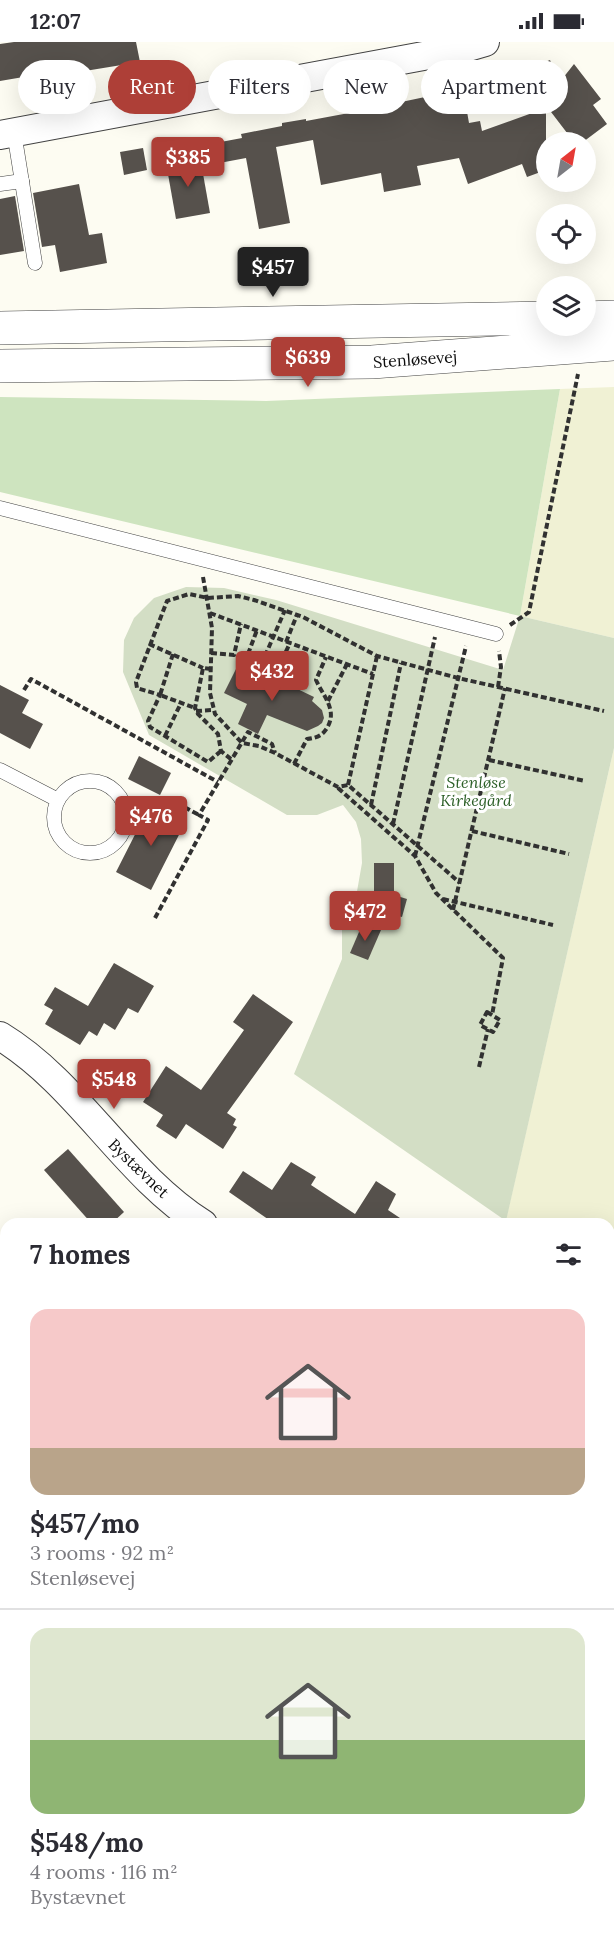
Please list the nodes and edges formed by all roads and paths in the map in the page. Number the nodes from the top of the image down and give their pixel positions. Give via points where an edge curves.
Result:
1 (485, 42) edge
2 (7, 133) edge
3 (22, 181) junction
4 (0, 184) edge
5 (35, 263) dead end
6 (614, 317) edge
7 (536, 318) edge
8 (596, 318) edge
9 (0, 328) edge
10 (614, 344) edge
11 (0, 366) edge
12 (578, 373) dead end
13 (0, 508) edge
14 (204, 578) dead end
15 (207, 598) junction
16 (285, 610) junction
17 (210, 613) junction
18 (297, 615) junction
19 (439, 620) junction
20 (241, 624) junction
21 (471, 628) junction
22 (257, 630) junction
23 (496, 634) junction
24 (274, 637) junction
25 (288, 642) junction
26 (149, 644) junction
27 (305, 649) junction
28 (211, 653) junction
29 (173, 654) junction
30 (249, 654) dead end
31 (265, 656) dead end
32 (377, 656) junction
33 (326, 657) junction
34 (282, 660) dead end
35 (401, 663) junction
36 (346, 664) junction
37 (297, 667) dead end
38 (203, 669) junction
39 (211, 669) junction
40 (428, 669) junction
41 (373, 674) junction
42 (458, 678) junction
43 (498, 687) junction
44 (505, 688) junction
45 (24, 690) dead end
46 (160, 695) junction
47 (328, 702) junction
48 (181, 703) junction
49 (196, 709) junction
50 (213, 710) junction
51 (604, 711) dead end
52 (165, 736) junction
53 (242, 743) junction
54 (221, 751) junction
55 (275, 753) junction
56 (232, 760) junction
57 (489, 760) junction
58 (294, 764) junction
59 (0, 770) edge
60 (585, 781) dead end
61 (218, 782) junction
62 (348, 785) junction
63 (338, 787) junction
64 (58, 800) junction
65 (371, 805) junction
66 (126, 810) junction
67 (199, 815) junction
68 (393, 824) junction
69 (472, 831) junction
70 (418, 846) junction
71 (569, 854) dead end
72 (415, 856) junction
73 (460, 883) junction
74 (441, 899) junction
75 (455, 903) junction
76 (453, 910) junction
77 (155, 918) dead end
78 (553, 925) dead end
79 (492, 1015) junction
80 (488, 1029) junction
81 (0, 1036) edge
82 (479, 1067) dead end
83 (194, 1218) edge

1 - 2 street
2 - 3 lane
3 - 4 lane
3 - 5 lane
6 - 8 street
7 - 9 street
10 - 11 street, Stenløsevej via 372,362
12 - 23 path via 529,612
13 - 19 lane
14 - 15 path
15 - 16 path via 238,596
15 - 17 path
15 - 26 path via 189,594 167,601
16 - 18 path
16 - 24 path
17 - 20 path
17 - 28 path
18 - 25 path
18 - 32 path
19 - 21 lane
19 - 40 path
20 - 22 path
20 - 28 path via 234,655
21 - 23 lane
21 - 42 path
22 - 24 path
22 - 30 path
23 - 43 path via 501,667
24 - 25 path
24 - 31 path
25 - 27 path
25 - 34 path
26 - 29 path
26 - 46 path via 137,688
27 - 33 path
27 - 37 path
28 - 39 path
29 - 38 path
29 - 46 path
32 - 35 path
32 - 41 path
33 - 36 path
33 - 47 path via 316,680
35 - 40 path
35 - 65 path
36 - 41 path
36 - 47 path
38 - 39 path
38 - 49 path
39 - 50 path
40 - 42 path
40 - 68 path
41 - 62 path
42 - 43 path
42 - 70 path
43 - 44 path
44 - 51 path
44 - 57 path
45 - 61 path via 31,679
46 - 48 path
46 - 52 path via 148,721 150,727
47 - 58 path via 332,712 328,726 317,737 307,739
48 - 49 path
48 - 52 path
49 - 50 path
49 - 54 path via 218,734
50 - 53 path
52 - 54 path via 208,762
53 - 55 path
53 - 55 path via 248,732 272,744
53 - 56 path
54 - 56 path
55 - 58 path
56 - 61 path
57 - 60 path
57 - 69 path
58 - 63 path
59 - 64 lane
61 - 67 path
62 - 63 path
62 - 65 path
63 - 72 path
64 - 66 lane via 81,782 95,781 120,796
64 - 66 lane via 54,813 58,833 72,848 85,853 112,846 126,824
65 - 68 path
66 - 67 path via 150,798 175,802
67 - 77 path via 208,820
68 - 70 path
69 - 71 path
69 - 73 path
70 - 72 path
70 - 73 path
72 - 74 path
73 - 75 path
74 - 75 path
74 - 76 path
75 - 76 path
75 - 78 path
76 - 79 path via 503,958
79 - 80 path via 487,1012 480,1025
79 - 80 path via 500,1020 494,1032
80 - 82 path
81 - 83 street, Bystævnet via 58,1083 142,1176

